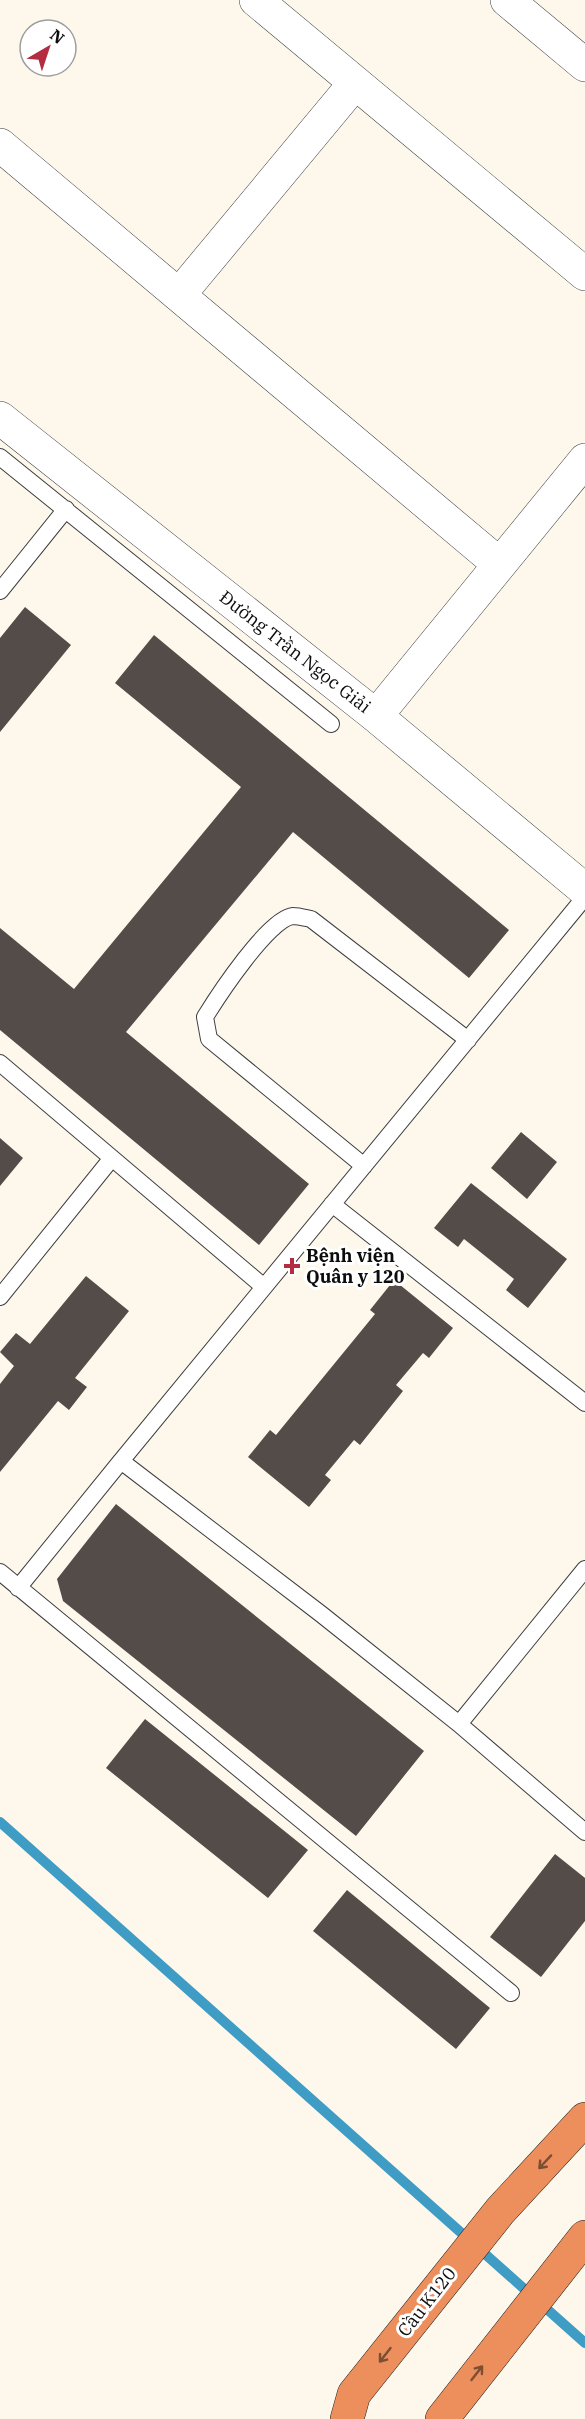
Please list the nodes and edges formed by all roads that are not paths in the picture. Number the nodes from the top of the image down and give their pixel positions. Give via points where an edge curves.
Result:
1 (256, 0) edge
2 (507, 0) edge
3 (585, 65) edge
4 (355, 83) junction
5 (0, 145) edge
6 (585, 274) edge
7 (179, 294) junction
8 (0, 418) edge
9 (0, 457) edge
10 (585, 460) edge
11 (66, 509) junction
12 (499, 564) junction
13 (0, 591) edge
14 (376, 716) junction
15 (332, 724) dead end
16 (585, 890) edge
17 (585, 897) edge
18 (468, 1040) junction
19 (0, 1063) edge
20 (112, 1158) junction
21 (364, 1166) junction
22 (332, 1204) junction
23 (264, 1287) junction
24 (0, 1297) edge
25 (585, 1403) edge
26 (121, 1461) junction
27 (585, 1569) edge
28 (0, 1572) edge
29 (18, 1588) junction
30 (459, 1724) junction
31 (585, 1832) edge
32 (511, 1993) dead end
33 (585, 2119) edge
34 (585, 2237) edge
35 (351, 2407) edge
36 (442, 2419) edge

1 - 4 street
2 - 3 street
4 - 6 street
4 - 7 street
5 - 7 street
7 - 12 street
8 - 14 street, Đường Trần Ngọc Giải
9 - 11 lane
10 - 12 street
11 - 13 lane
11 - 15 lane
12 - 14 street
14 - 16 street, Đường Trần Ngọc Giải
17 - 18 lane
18 - 21 lane
18 - 21 lane via 311,920 292,916 272,927 205,1017 208,1039
19 - 20 lane
20 - 23 lane
20 - 24 lane
21 - 22 lane
22 - 23 lane
22 - 25 lane
23 - 26 lane
26 - 29 lane
26 - 30 lane
27 - 30 lane
28 - 29 lane
29 - 32 lane
30 - 31 lane
33 -> 35 highway, Cầu K120 via 500,2211
36 -> 34 highway

